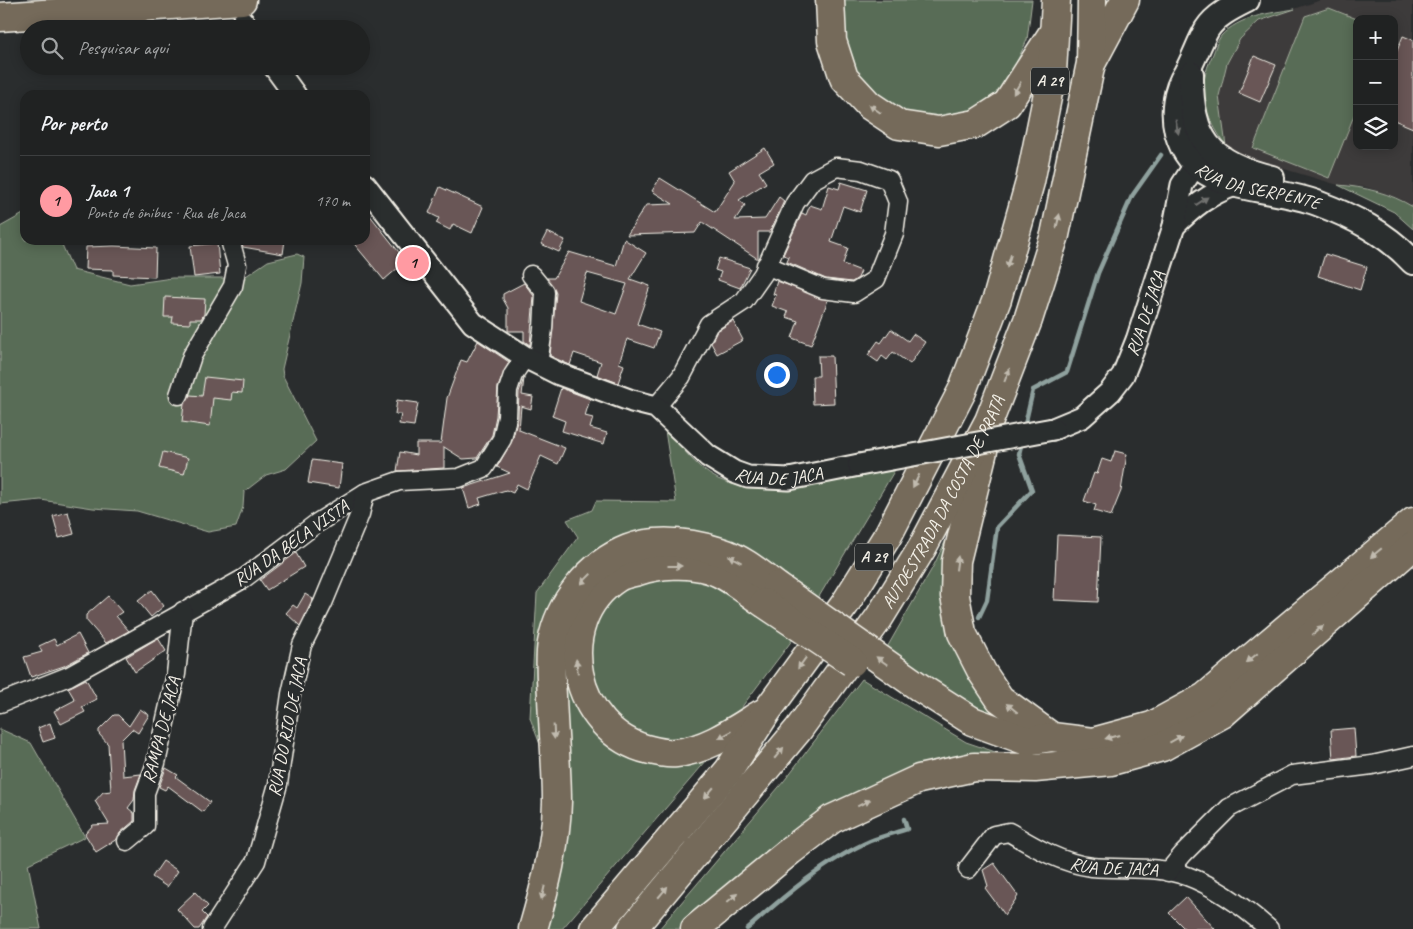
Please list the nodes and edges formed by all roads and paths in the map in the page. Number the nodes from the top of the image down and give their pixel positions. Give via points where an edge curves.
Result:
1 (830, 0) edge
2 (1056, 0) edge
3 (1092, 0) edge
4 (1125, 0) edge
5 (1247, 0) edge
6 (244, 17) edge
7 (0, 18) edge
8 (1053, 32) junction
9 (1091, 63) junction
10 (1191, 65) junction
11 (281, 75) edge
12 (291, 90) edge
13 (1200, 133) junction
14 (1219, 158) junction
15 (1195, 165) junction
16 (1235, 185) junction
17 (370, 191) edge
18 (1174, 226) junction
19 (1413, 240) edge
20 (231, 245) edge
21 (1413, 262) edge
22 (766, 266) junction
23 (531, 275) dead end
24 (531, 361) junction
25 (179, 395) dead end
26 (656, 407) junction
27 (989, 421) junction
28 (365, 493) junction
29 (1413, 522) edge
30 (1413, 546) edge
31 (770, 594) junction
32 (183, 610) junction
33 (917, 695) junction
34 (0, 702) edge
35 (767, 711) junction
36 (1052, 737) junction
37 (1413, 756) edge
38 (1061, 764) junction
39 (127, 841) dead end
40 (968, 869) dead end
41 (1168, 872) junction
42 (229, 903) junction
43 (212, 929) edge
44 (227, 929) edge
45 (533, 929) edge
46 (594, 929) edge
47 (632, 929) edge
48 (695, 929) edge
49 (1269, 929) edge

8 -> 1 highway via 1007,104 976,124 939,131 899,125 869,105 844,78 832,41
2 - 8 highway, AUTOESTRADA DA COSTA DE PRATA / A 29
3 - 9 highway, AUTOESTRADA DA COSTA DE PRATA / A 29
4 - 9 highway
5 - 10 main road, RUA DA SERPENTE via 1227,10 1208,27
6 - 7 highway
8 -> 35 highway, AUTOESTRADA DA COSTA DE PRATA / A 29 via 1052,73 1030,182 997,299 962,391 888,535 846,604
27 -> 9 highway, AUTOESTRADA DA COSTA DE PRATA / A 29 via 1028,320 1055,234
10 - 13 main road, RUA DA SERPENTE via 1191,97
10 -> 15 main road, RUA DA SERPENTE via 1175,101 1175,122 1181,145
11 - 12 street
13 - 14 main road, RUA DA SERPENTE
13 - 15 main road, RUA DE JACA
14 - 15 main road
14 - 19 main road, RUA DA SERPENTE via 1248,172 1314,188 1372,212
15 - 16 main road, RUA DA SERPENTE via 1206,174
15 - 18 street, RUA DE JACA via 1182,185
18 -> 16 street, RUA DE JACA via 1198,202
16 - 21 main road, RUA DA SERPENTE via 1315,202 1365,223 1401,248
17 - 24 street, RUA DE JACA via 473,323
18 - 26 street, RUA DE JACA, bridge via 1122,376 1110,392 1082,417 1053,429 788,479 748,477 708,456
20 - 25 street via 237,266 233,286 192,356
22 - 22 street via 795,203 812,180 836,167 861,170 888,180 898,202 894,234 876,278 854,293 824,289
22 - 26 street via 744,301 709,324 681,377
23 - 24 street via 545,292 544,329
24 - 26 street, RUA DE JACA via 632,401
24 - 28 street, RUA DA BELA VISTA via 513,375 502,439 484,468 459,478 399,481
36 -> 27 highway via 1000,698 962,634 955,596 956,561
47 -> 27 highway, AUTOESTRADA DA COSTA DE PRATA / A 29 via 798,730 880,618 922,548
28 - 32 street, RUA DA BELA VISTA via 318,522 243,579
28 - 42 street, RUA DO RIO DE JACA via 360,514 324,603 302,645 291,694 278,784 256,861
29 -> 36 highway via 1205,697 1152,726 1101,740
38 -> 30 highway via 1111,761 1162,747 1222,714
31 - 33 highway, bridge
35 -> 31 highway via 703,747 675,754 636,747 604,724 587,701 578,678 575,654 578,632 589,607 601,592 618,578 654,566 710,569
31 -> 45 highway via 749,566 724,552 693,544 658,543 628,549 610,559 572,594 552,643 557,803 553,848
32 - 34 street, RUA DA BELA VISTA via 69,676
32 - 39 street, RAMPA DE JACA via 176,674 156,762 145,793 144,826
33 - 36 highway via 972,721 1027,741
33 - 38 highway via 962,733 997,749
35 -> 46 highway, AUTOESTRADA DA COSTA DE PRATA / A 29 via 729,770
37 - 41 street via 1372,766 1292,775 1229,808
48 -> 38 highway via 832,819 869,801 919,779 974,767 1035,768
40 - 41 street, RUA DE JACA via 994,835 1009,832 1042,852 1073,864 1142,867
41 - 49 street, RUA DE JACA via 1186,876 1233,900
42 - 43 street, RUA DO RIO DE JACA
42 - 44 street

